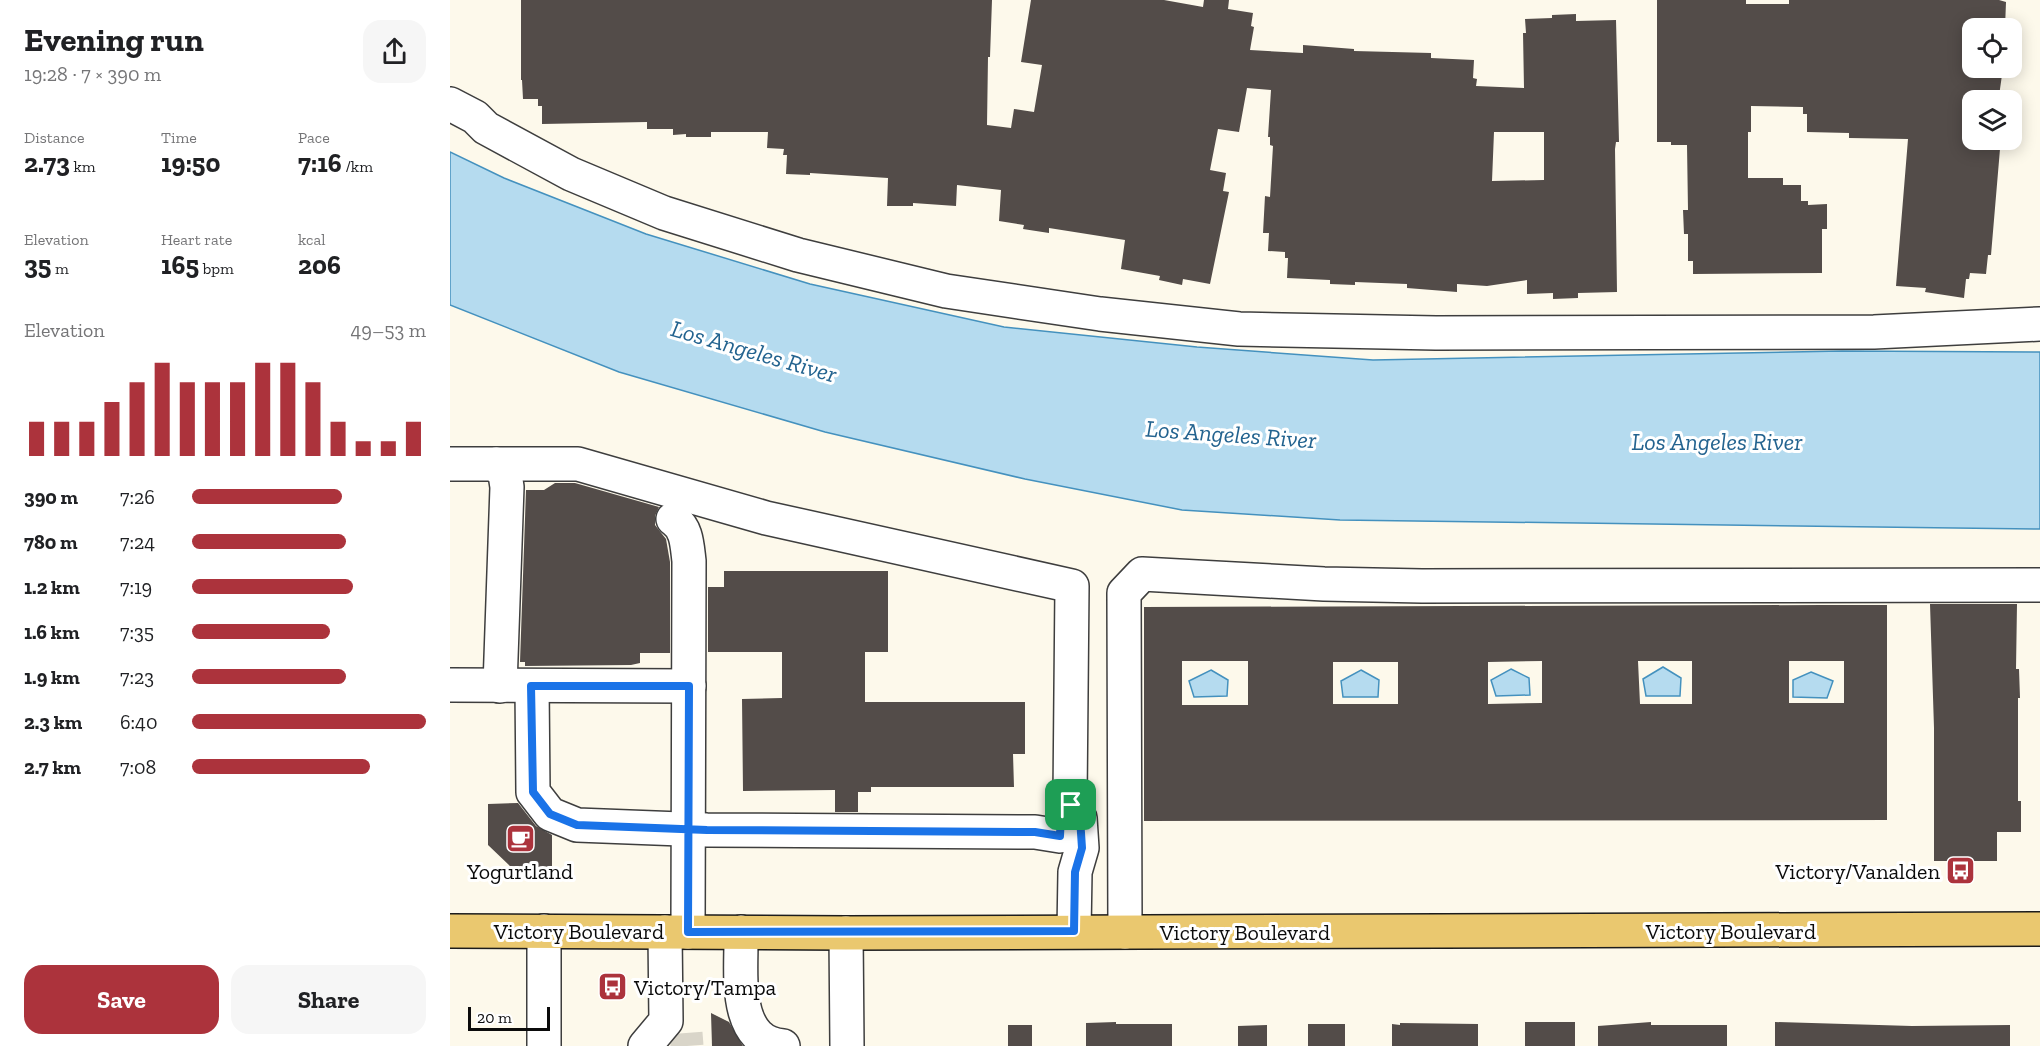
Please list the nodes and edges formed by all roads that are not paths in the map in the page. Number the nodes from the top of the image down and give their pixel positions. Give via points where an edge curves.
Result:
1 (450, 104) edge
2 (2040, 324) edge
3 (450, 464) edge
4 (496, 464) junction
5 (673, 519) dead end
6 (2040, 585) edge
7 (450, 685) edge
8 (516, 686) junction
9 (689, 686) junction
10 (1071, 805) junction
11 (688, 828) junction
12 (1060, 836) junction
13 (1075, 872) junction
14 (2040, 929) edge
15 (450, 931) edge
16 (544, 931) junction
17 (1074, 931) junction
18 (677, 932) junction
19 (741, 932) junction
20 (1125, 932) junction
21 (846, 933) junction
22 (544, 1046) edge
23 (645, 1046) edge
24 (783, 1046) edge
25 (847, 1046) edge

1 - 2 street via 571,174 664,213 798,255 946,291 1100,314 1239,329 1436,333 1874,332
3 - 4 street
4 - 8 street via 505,474 507,487
4 - 10 street via 578,464 766,518 1072,586
5 - 9 street via 680,524 689,561
6 - 20 street via 1422,586 1142,574 1124,592
7 - 8 street
8 - 9 street
8 - 11 street via 533,792 550,814 577,825
9 - 11 street
10 - 12 street via 1061,813
10 - 13 street via 1080,818 1082,848
11 - 12 street via 1035,832
11 - 18 street
12 - 13 street via 1065,862
13 - 17 street
14 - 20 main road, Victory Boulevard
15 - 16 main road, Victory Boulevard
16 - 18 main road, Victory Boulevard
16 - 22 street
17 - 20 main road, Victory Boulevard
17 - 21 main road, Victory Boulevard
18 - 19 main road, Victory Boulevard
18 - 23 street via 676,1027
19 - 21 main road, Victory Boulevard
19 - 24 street via 743,1010 760,1037 770,1045
21 - 25 street

